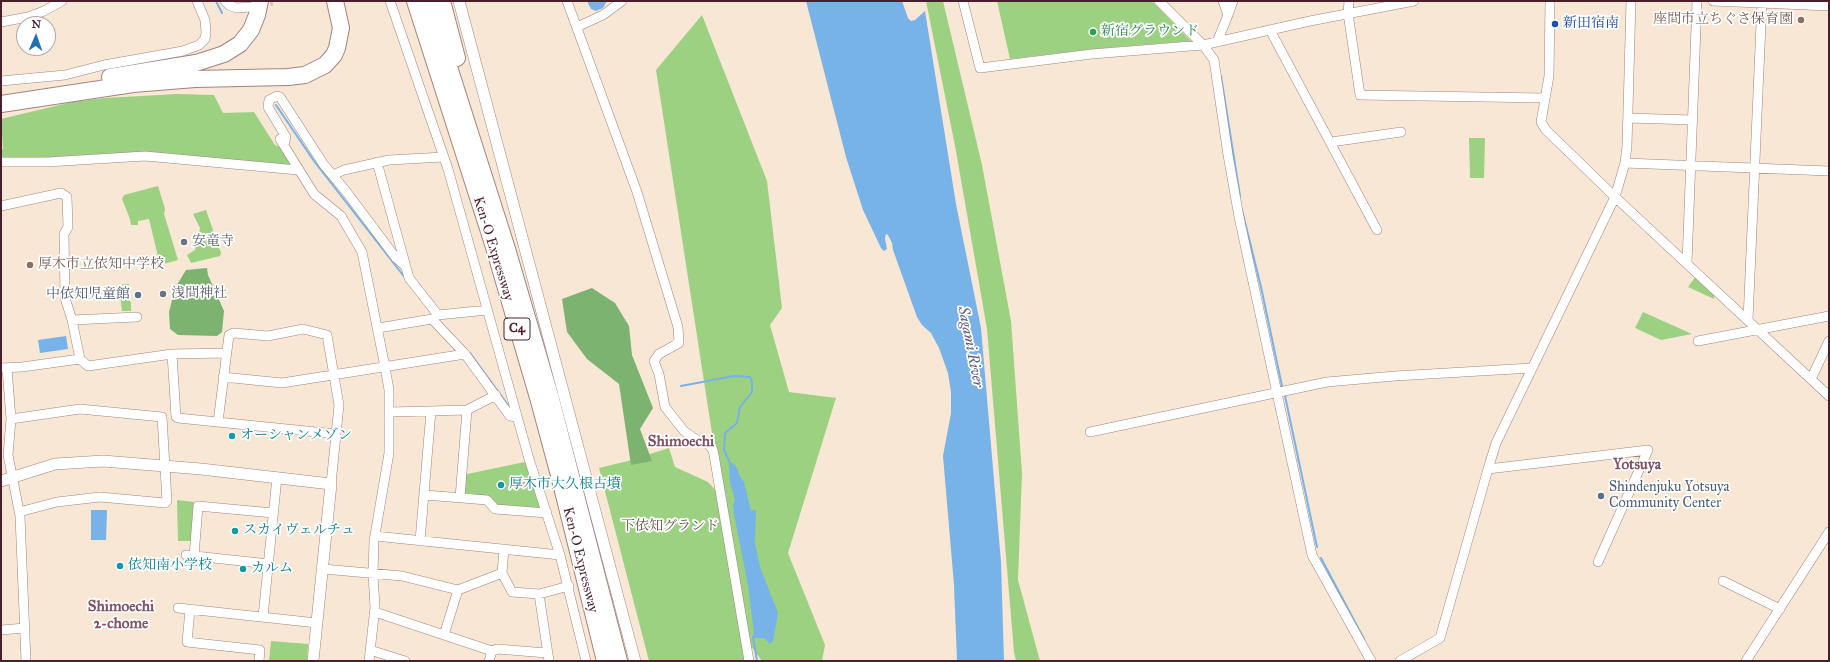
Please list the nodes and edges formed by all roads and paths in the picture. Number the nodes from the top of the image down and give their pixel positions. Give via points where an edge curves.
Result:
1 (62, 1) edge
2 (197, 1) edge
3 (225, 1) edge
4 (334, 1) edge
5 (390, 1) edge
6 (411, 1) edge
7 (415, 1) edge
8 (428, 1) edge
9 (442, 1) edge
10 (460, 1) edge
11 (567, 1) edge
12 (622, 1) edge
13 (963, 1) edge
14 (1159, 1) edge
15 (1223, 1) edge
16 (1233, 1) edge
17 (1349, 1) edge
18 (1414, 1) edge
19 (1550, 1) edge
20 (1632, 1) edge
21 (1697, 1) edge
22 (1713, 1) edge
23 (1762, 2) edge
24 (256, 4) edge
25 (1829, 6) edge
26 (1348, 14) junction
27 (1228, 15) junction
28 (1, 22) edge
29 (577, 27) junction
30 (1270, 30) junction
31 (1218, 42) junction
32 (1203, 45) junction
33 (429, 47) junction
34 (1, 81) edge
35 (1, 94) edge
36 (1545, 98) junction
37 (1, 104) edge
38 (1628, 118) junction
39 (1693, 120) junction
40 (1401, 132) dead end
41 (1331, 142) junction
42 (444, 157) junction
43 (1, 162) edge
44 (377, 162) junction
45 (1625, 163) junction
46 (1691, 166) junction
47 (1756, 168) junction
48 (298, 170) junction
49 (1829, 171) edge
50 (333, 175) junction
51 (1615, 197) junction
52 (1, 206) edge
53 (1377, 230) dead end
54 (507, 249) junction
55 (1687, 263) junction
56 (405, 266) junction
57 (487, 310) junction
58 (1829, 316) edge
59 (137, 317) dead end
60 (72, 320) junction
61 (1748, 320) junction
62 (378, 328) junction
63 (1759, 330) junction
64 (1698, 341) dead end
65 (1829, 341) edge
66 (226, 353) junction
67 (172, 354) junction
68 (465, 354) junction
69 (80, 359) junction
70 (385, 367) junction
71 (4, 368) edge
72 (1532, 368) junction
73 (335, 375) junction
74 (223, 377) junction
75 (1811, 379) junction
76 (1278, 392) junction
77 (496, 395) junction
78 (1829, 396) edge
79 (467, 410) junction
80 (431, 411) junction
81 (390, 412) junction
82 (517, 417) junction
83 (11, 419) junction
84 (218, 422) junction
85 (1090, 432) dead end
86 (336, 434) junction
87 (164, 466) junction
88 (1488, 468) junction
89 (12, 477) junction
90 (277, 477) junction
91 (1, 481) edge
92 (331, 484) junction
93 (425, 495) junction
94 (460, 498) junction
95 (19, 512) junction
96 (274, 513) junction
97 (547, 513) junction
98 (1829, 532) edge
99 (375, 536) junction
100 (420, 541) junction
101 (1826, 545) edge
102 (504, 549) junction
103 (560, 555) junction
104 (1598, 562) dead end
105 (269, 564) junction
106 (323, 570) junction
107 (502, 573) junction
108 (373, 574) junction
109 (1722, 582) dead end
110 (569, 586) junction
111 (458, 590) junction
112 (539, 594) junction
113 (178, 608) dead end
114 (1780, 609) junction
115 (190, 610) junction
116 (374, 612) junction
117 (263, 617) junction
118 (317, 623) junction
119 (25, 628) junction
120 (1, 630) edge
121 (444, 635) junction
122 (370, 650) junction
123 (492, 651) junction
124 (548, 657) edge
125 (26, 661) edge
126 (259, 661) edge
127 (314, 661) edge
128 (369, 661) edge
129 (405, 661) edge
130 (489, 661) edge
131 (586, 661) edge
132 (605, 661) edge
133 (619, 661) edge
134 (635, 661) edge
135 (749, 661) edge
136 (1371, 661) edge
137 (1400, 661) edge
138 (1746, 661) edge

1 - 28 street via 28,17
2 - 34 street via 205,20 206,33 205,39 199,45 183,51 118,62 65,75
3 - 24 street via 236,8
4 - 37 highway via 341,28 337,48 325,65 305,75 146,83
5 - 42 street
6 - 33 highway
7 - 33 highway, Ken-O Expressway / C4
8 - 54 highway, Ken-O Expressway / C4
9 - 54 highway
10 - 134 street
11 - 29 street
12 - 29 street via 603,15
13 - 32 street via 980,68 1092,54
14 - 32 street
15 - 27 street
16 - 27 street
17 - 26 street
18 - 26 street
19 - 36 street via 1549,76
20 - 38 street
21 - 39 street
22 - 23 street
23 - 25 street
23 - 47 street
24 - 35 highway via 255,22 245,37 232,50 215,58
26 - 30 street
26 - 36 street via 1360,95
27 - 31 street
29 - 135 street via 637,192 678,327 680,343 659,354 654,361 665,408 684,431 708,444 713,450
30 - 31 street
30 - 41 street
31 - 32 street
32 - 76 street via 1214,60 1239,217
33 - 132 highway, Ken-O Expressway / C4 via 492,244 536,394
36 - 51 street via 1541,122 1546,130
38 - 39 street
38 - 45 street
39 - 46 street
40 - 41 street
41 - 53 street
42 - 44 street
42 - 57 street
43 - 48 street via 145,156
44 - 50 street
44 - 56 street
45 - 46 street
45 - 51 street
46 - 47 street
46 - 55 street
47 - 49 street
47 - 61 street
48 - 50 street via 282,142 286,138 268,107 270,100 277,96
48 - 62 street via 314,194 341,216 362,252
50 - 56 street via 396,258
51 - 55 street
51 - 72 street
52 - 60 street via 61,193 67,197 68,227 64,234 65,298
54 - 133 highway, Ken-O Expressway / C4 via 572,476
55 - 61 street
56 - 57 street via 409,278 438,315
57 - 82 street
58 - 63 street
59 - 60 street
60 - 69 street
61 - 63 street
62 - 68 street via 432,319
62 - 70 street
63 - 64 street
63 - 75 street
65 - 75 street
66 - 67 street
66 - 73 street via 229,336 234,333 268,336 303,330 327,336
66 - 74 street
67 - 69 street via 88,366
67 - 84 street via 176,417
68 - 70 street
68 - 77 street
69 - 71 street
70 - 73 street
70 - 81 street
71 - 83 street
72 - 76 street via 1327,382
72 - 88 street via 1496,443
73 - 74 street via 282,383
73 - 86 street via 339,405
74 - 84 street
75 - 78 street
76 - 85 street
76 - 136 street via 1312,555
77 - 79 street
77 - 82 street via 510,416
79 - 80 street
79 - 94 street
80 - 81 street
80 - 93 street
81 - 99 street via 388,453
82 - 97 street
83 - 87 street via 80,409 162,417
83 - 89 street via 8,450
84 - 86 street
86 - 92 street
87 - 89 street via 82,461 55,464
87 - 90 street
87 - 95 street via 167,501 165,503 100,497 57,502
88 - 104 street via 1648,450
88 - 137 street via 1440,638
89 - 91 street
89 - 95 street
90 - 92 street
90 - 96 street
92 - 106 street
93 - 94 street
93 - 100 street
94 - 97 street via 487,500 495,509
95 - 119 street
96 - 105 street
96 - 105 street via 198,506 190,556
97 - 103 street
98 - 101 street
99 - 100 street
99 - 108 street
100 - 102 street
101 - 114 street
102 - 103 street
102 - 107 street
103 - 110 street
105 - 117 street
106 - 108 street
106 - 118 street
107 - 111 street
107 - 112 street via 512,592
108 - 111 street via 402,576
108 - 116 street
109 - 114 street
110 - 112 street
110 - 131 street
111 - 121 street
112 - 124 street
113 - 115 street
114 - 138 street
115 - 117 street
115 - 126 street via 187,642 260,650
116 - 121 street
116 - 122 street
117 - 118 street
118 - 127 street
119 - 120 street
119 - 125 street
121 - 123 street
122 - 128 street
122 - 129 street
123 - 124 street via 497,649
123 - 130 street

